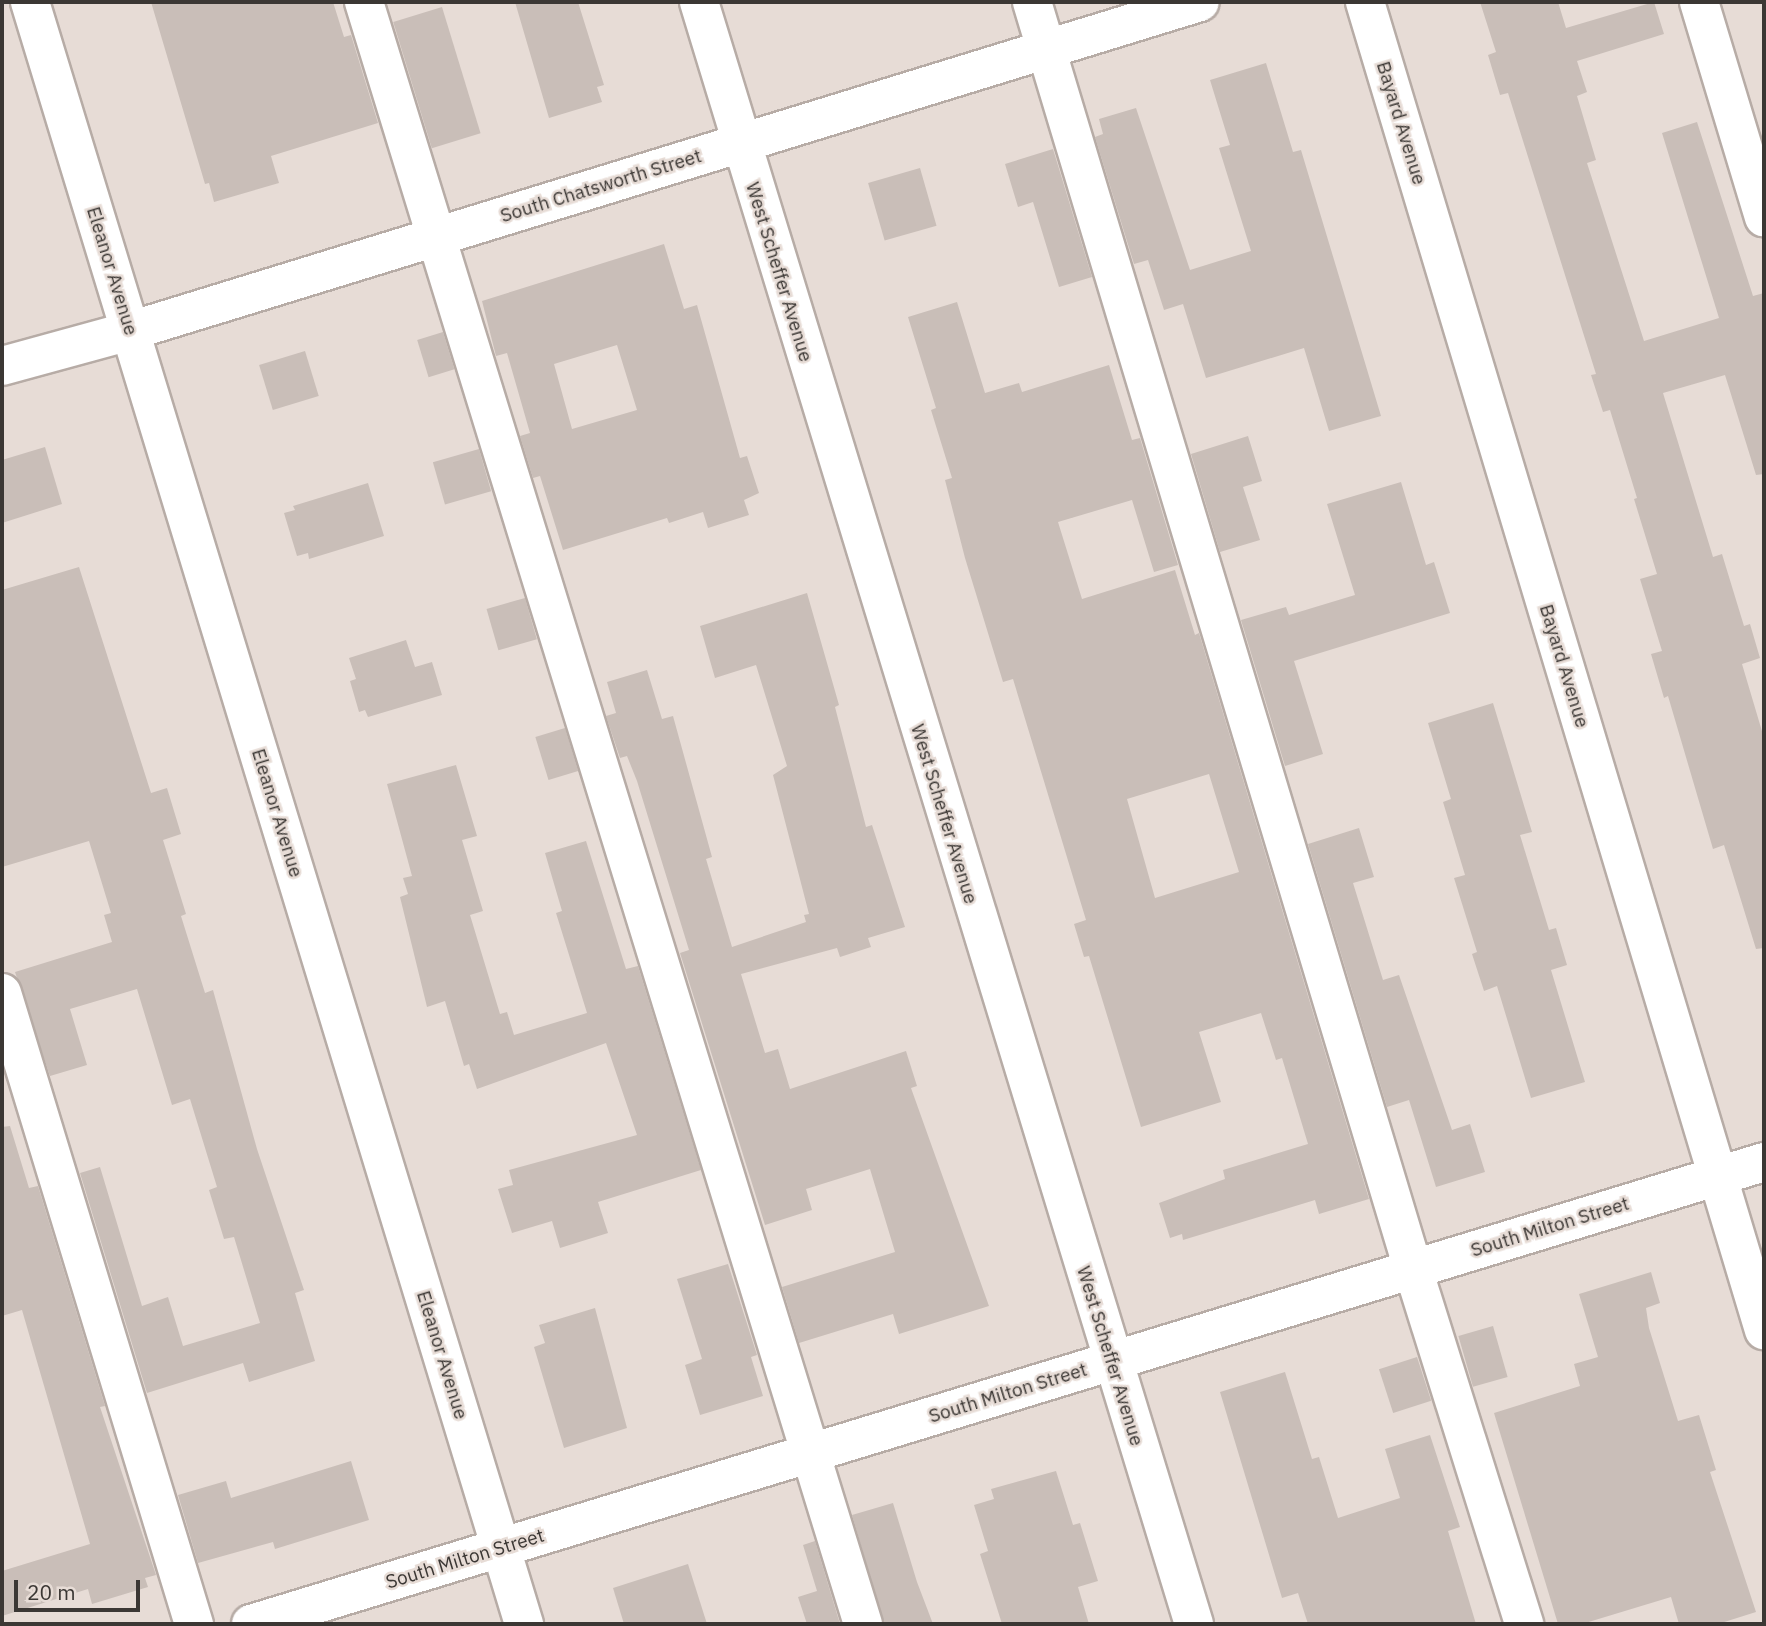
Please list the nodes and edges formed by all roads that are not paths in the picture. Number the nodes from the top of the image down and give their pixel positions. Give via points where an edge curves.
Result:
1 (30, 2) edge
2 (364, 2) edge
3 (699, 2) edge
4 (1032, 2) edge
5 (1200, 2) edge
6 (1365, 2) edge
7 (1699, 2) edge
8 (1046, 47) junction
9 (741, 143) junction
10 (1764, 217) edge
11 (434, 238) junction
12 (130, 331) junction
13 (2, 366) edge
14 (2, 993) edge
15 (1764, 1162) edge
16 (1716, 1177) junction
17 (1413, 1269) junction
18 (1764, 1330) edge
19 (1112, 1361) junction
20 (811, 1453) junction
21 (501, 1548) junction
22 (194, 1624) edge
23 (251, 1624) edge
24 (524, 1624) edge
25 (863, 1624) edge
26 (1194, 1624) edge
27 (1524, 1624) edge

1 - 12 street, Eleanor Avenue
2 - 11 street
3 - 9 street, West Scheffer Avenue
4 - 8 street
5 - 8 street, South Chatsworth Street
6 - 16 street, Bayard Avenue
7 - 10 street
8 - 9 street, South Chatsworth Street
8 - 17 street
9 - 11 street, South Chatsworth Street
9 - 19 street, West Scheffer Avenue
11 - 12 street, South Chatsworth Street
11 - 20 street
12 - 13 street, South Chatsworth Street
12 - 21 street, Eleanor Avenue
14 - 22 street
15 - 16 street, South Milton Street
16 - 17 street, South Milton Street
16 - 18 street, Bayard Avenue
17 - 19 street, South Milton Street
17 - 27 street
19 - 20 street, South Milton Street
19 - 26 street, West Scheffer Avenue
20 - 21 street, South Milton Street
20 - 25 street
21 - 23 street, South Milton Street
21 - 24 street, Eleanor Avenue

